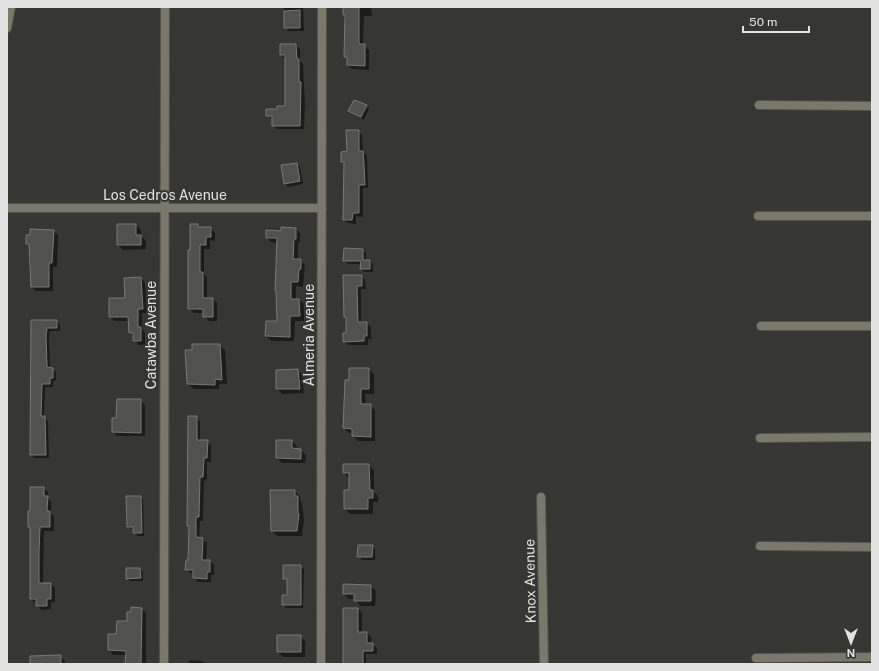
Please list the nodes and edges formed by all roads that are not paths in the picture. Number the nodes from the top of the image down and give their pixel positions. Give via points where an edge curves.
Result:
1 (165, 7) edge
2 (322, 7) edge
3 (9, 11) edge
4 (7, 28) edge
5 (759, 105) dead end
6 (872, 106) edge
7 (7, 208) edge
8 (165, 208) junction
9 (322, 208) junction
10 (758, 216) dead end
11 (872, 216) edge
12 (761, 326) dead end
13 (872, 326) edge
14 (872, 437) edge
15 (760, 438) dead end
16 (541, 497) dead end
17 (760, 546) dead end
18 (872, 547) edge
19 (872, 657) edge
20 (756, 658) dead end
21 (164, 664) edge
22 (322, 664) edge
23 (544, 664) edge

1 - 8 street, Catawba Avenue
2 - 9 street, Almeria Avenue
3 - 4 street
5 - 6 street
7 - 8 street, Los Cedros Avenue
8 - 9 street, Los Cedros Avenue
8 - 21 street, Catawba Avenue
9 - 22 street, Almeria Avenue
10 - 11 street
12 - 13 street
14 - 15 street
16 - 23 street, Knox Avenue
17 - 18 street
19 - 20 street

